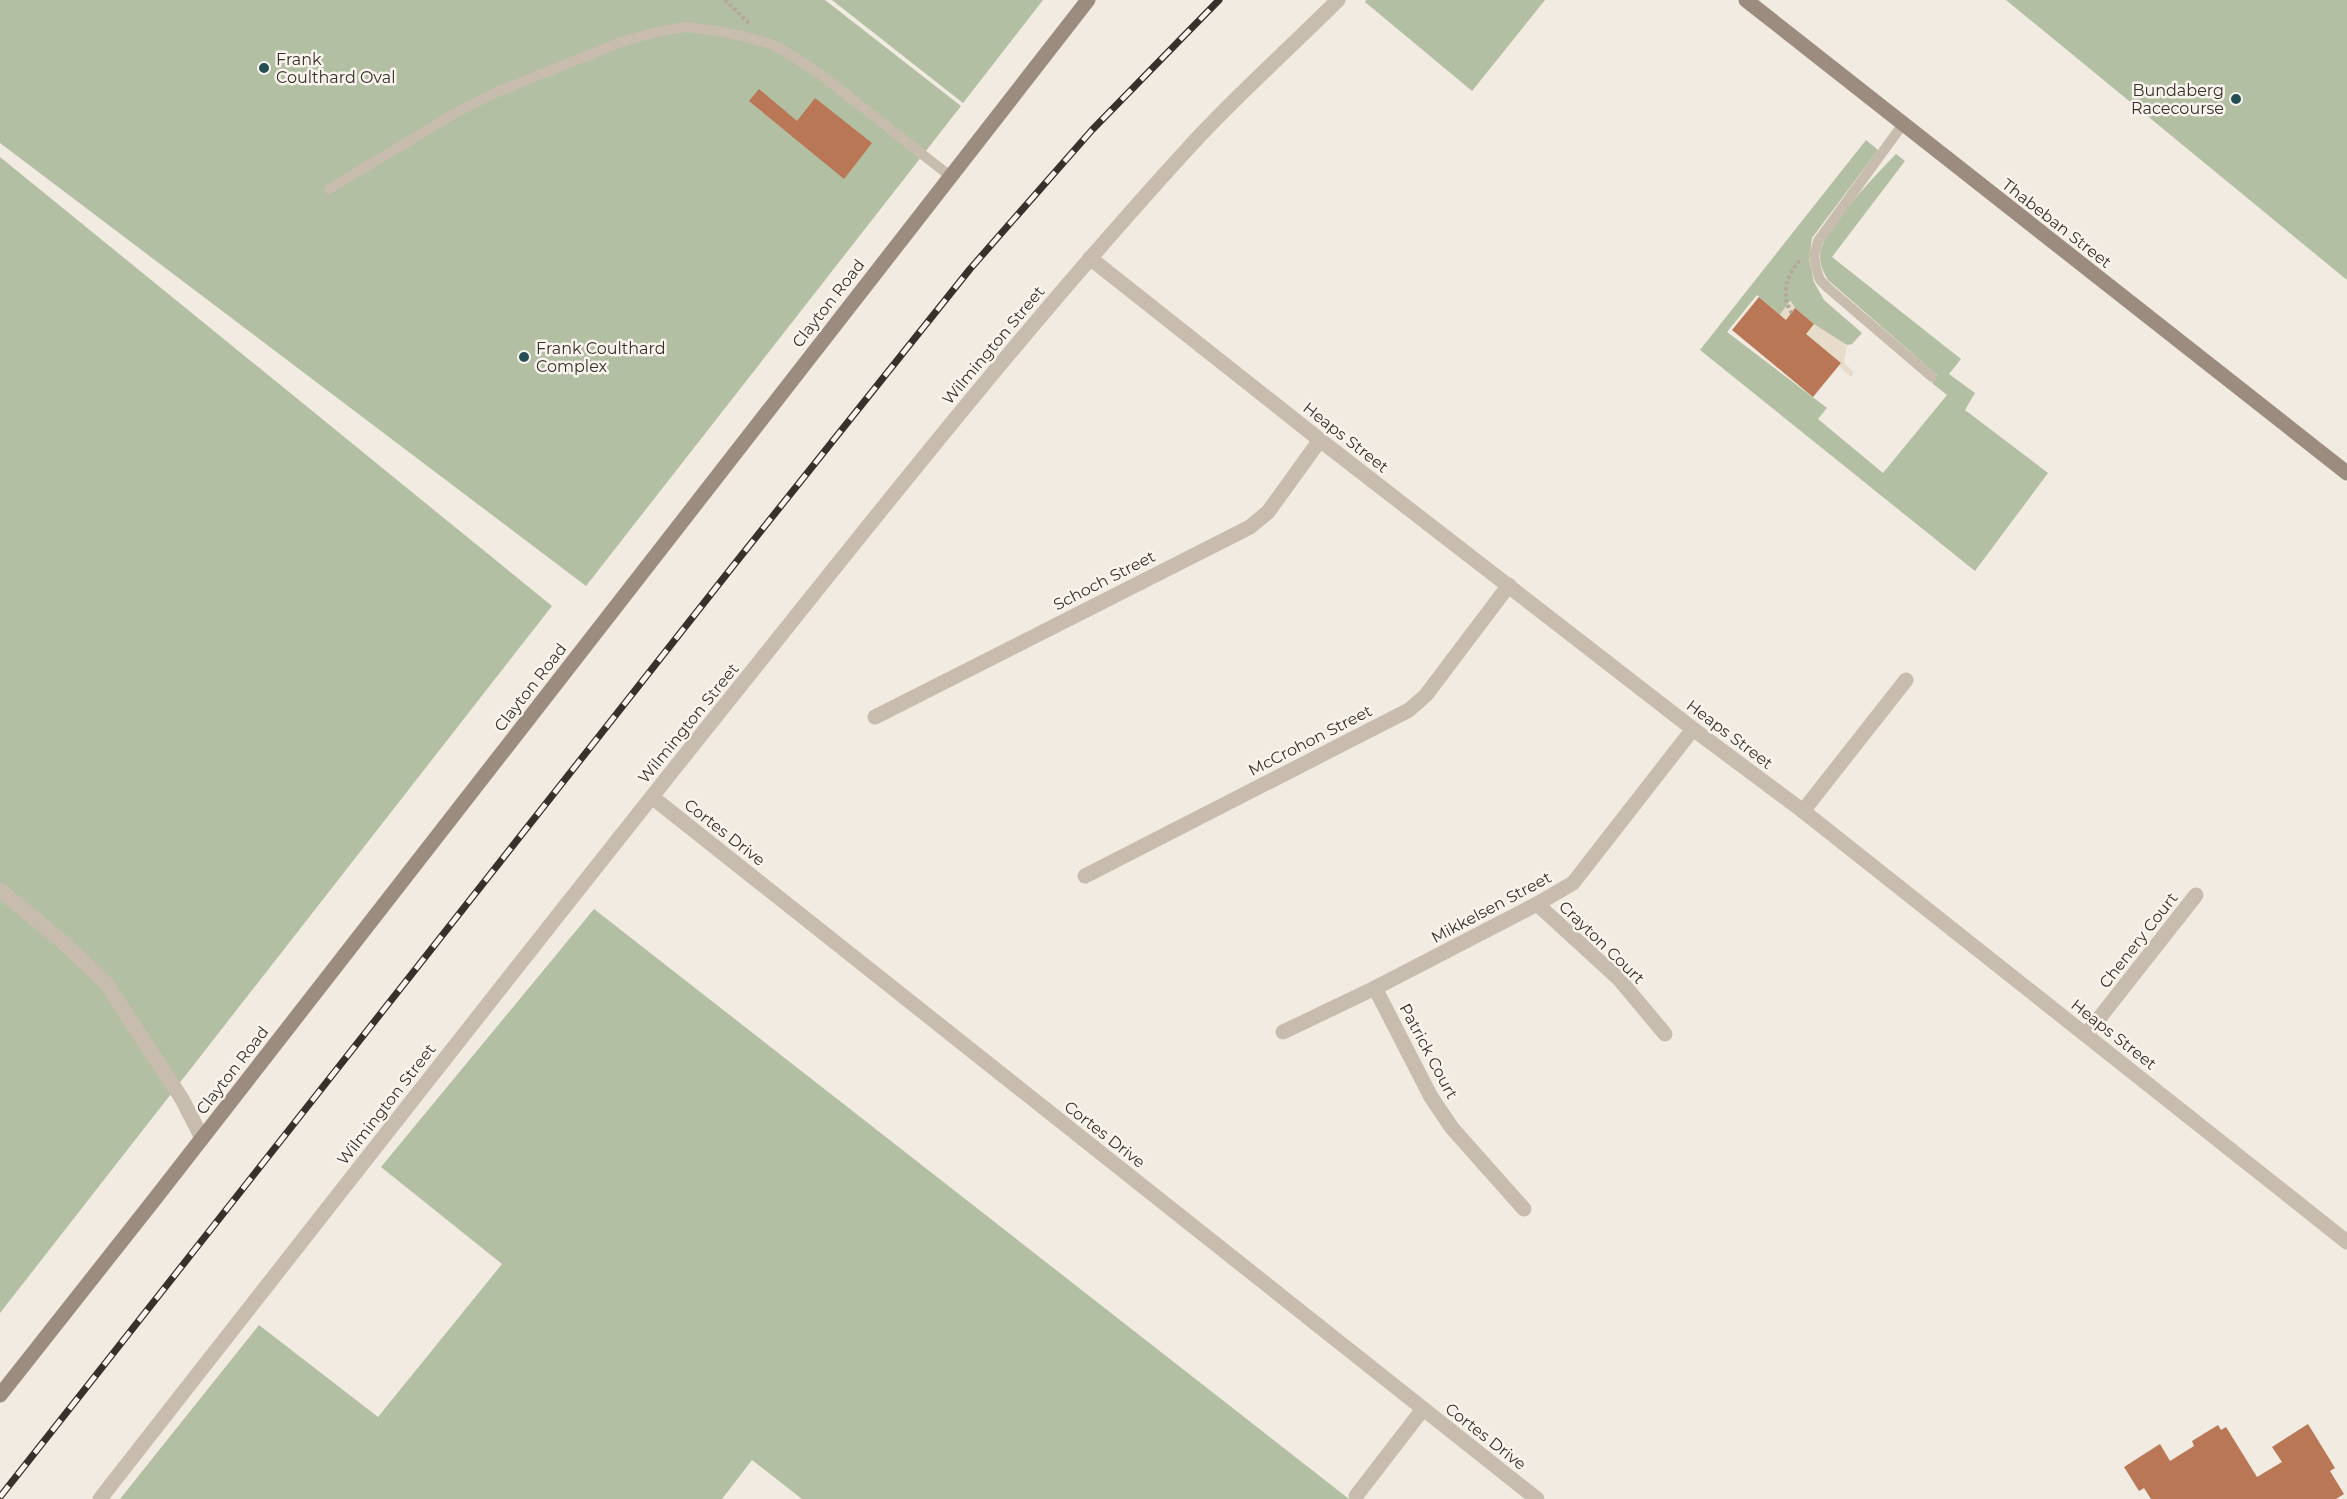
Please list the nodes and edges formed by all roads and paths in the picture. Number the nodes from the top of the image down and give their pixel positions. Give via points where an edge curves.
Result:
1 (1088, 0) edge
2 (1338, 0) edge
3 (1746, 0) edge
4 (1903, 124) junction
5 (950, 176) junction
6 (329, 189) dead end
7 (1816, 248) junction
8 (1090, 258) junction
9 (1792, 313) dead end
10 (1932, 377) dead end
11 (1320, 440) junction
12 (2347, 473) edge
13 (1509, 585) junction
14 (1906, 680) dead end
15 (875, 717) dead end
16 (1693, 729) junction
17 (652, 797) junction
18 (1803, 811) junction
19 (1085, 876) dead end
20 (0, 890) edge
21 (2196, 895) dead end
22 (1537, 904) junction
23 (1376, 988) junction
24 (1283, 1032) dead end
25 (1665, 1034) dead end
26 (2086, 1035) junction
27 (202, 1138) junction
28 (1524, 1209) dead end
29 (2347, 1242) edge
30 (0, 1395) edge
31 (1423, 1409) junction
32 (1356, 1496) dead end
33 (100, 1499) edge
34 (1537, 1499) edge

1 - 5 street, Clayton Road
2 - 8 street, Wilmington Street via 1197,139
3 - 4 street, Thabeban Street
4 - 7 lane
4 - 12 street, Thabeban Street
5 - 6 lane via 786,52 771,44 685,27 621,42 499,92 457,112
5 - 27 street, Clayton Road
7 - 9 path via 1794,266 1786,282
7 - 10 lane via 1820,280
8 - 11 street, Heaps Street
8 - 17 street, Wilmington Street via 891,496
11 - 13 street, Heaps Street
11 - 15 street, Schoch Street via 1268,512 1250,527
13 - 16 street, Heaps Street
13 - 19 street, McCrohon Street via 1426,694 1409,710
14 - 18 street
16 - 18 street, Heaps Street
16 - 22 street, Mikkelsen Street via 1573,883
17 - 31 street, Cortes Drive
17 - 33 street, Wilmington Street
18 - 26 street, Heaps Street
20 - 27 street via 106,983 170,1080
21 - 26 street, Chenery Court
22 - 23 street, Mikkelsen Street
22 - 25 street, Crayton Court via 1619,979
23 - 24 street, Mikkelsen Street
23 - 28 street, Patrick Court via 1431,1097 1458,1135
26 - 29 street, Heaps Street
27 - 30 street, Clayton Road
31 - 32 street
31 - 34 street, Cortes Drive

